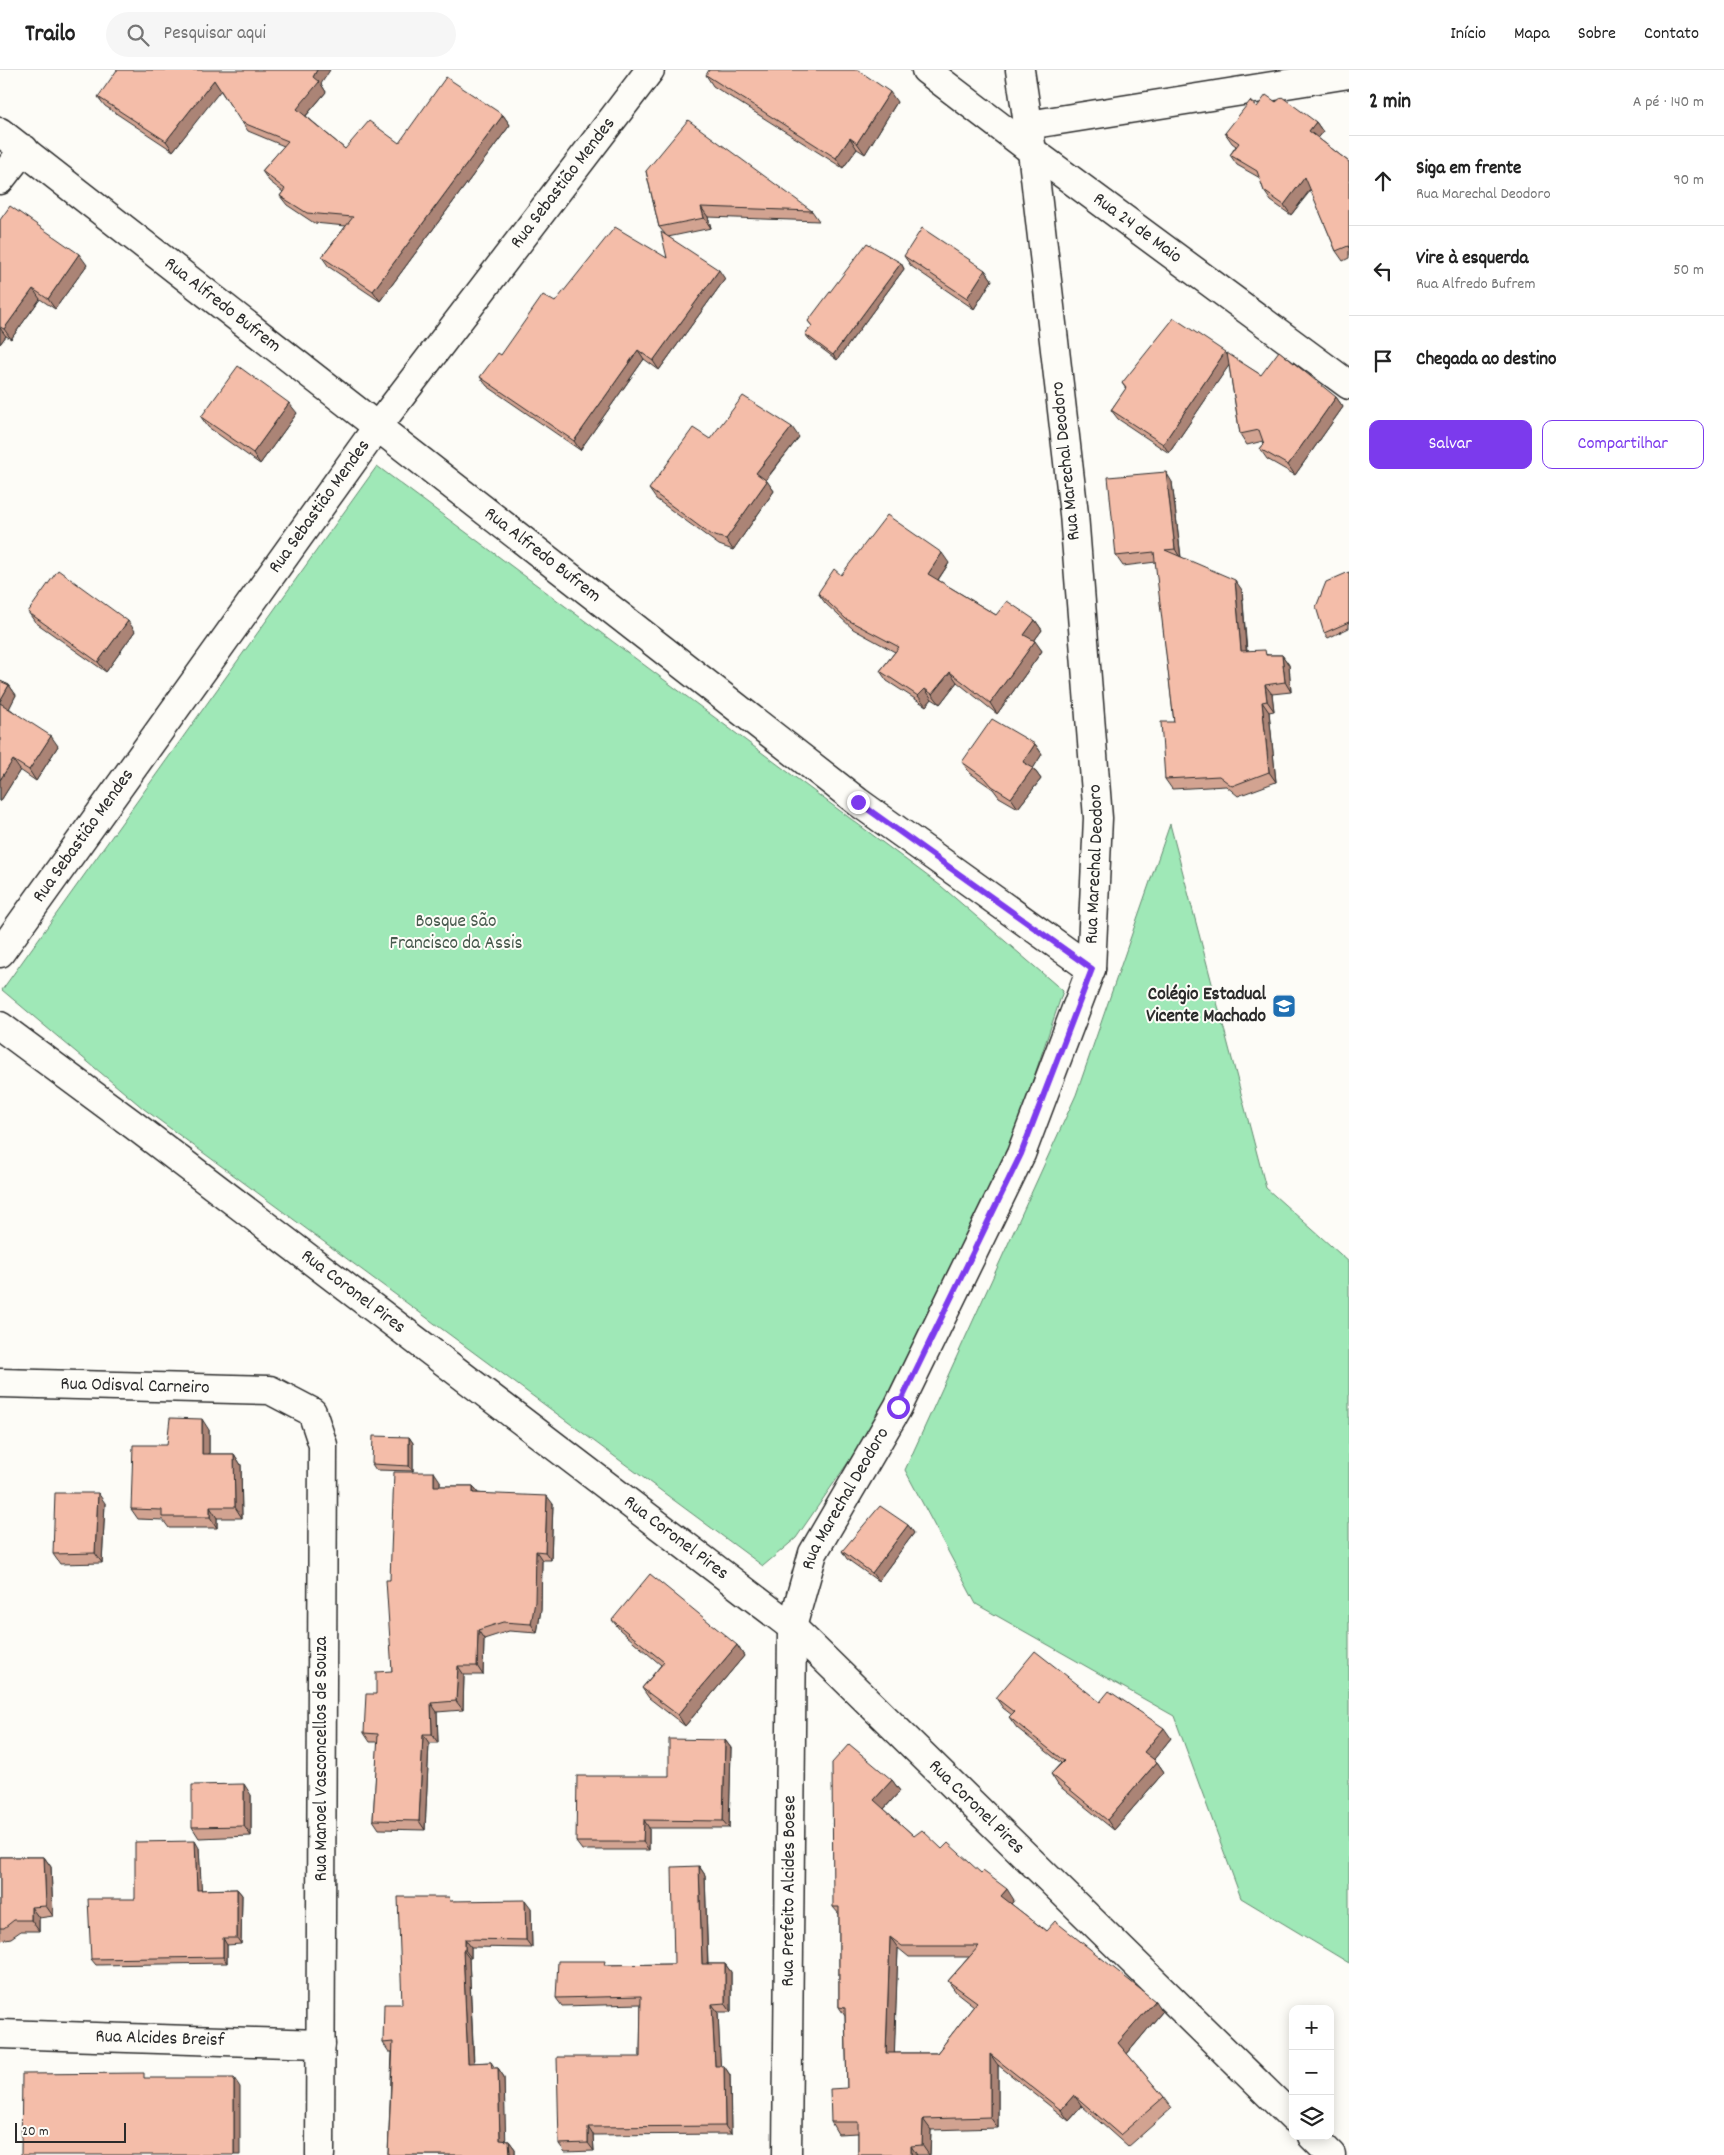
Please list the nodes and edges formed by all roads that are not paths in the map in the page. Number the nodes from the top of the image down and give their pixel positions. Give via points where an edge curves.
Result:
1 (650, 70) edge
2 (926, 70) edge
3 (1020, 70) edge
4 (1349, 74) edge
5 (0, 132) edge
6 (1030, 138) junction
7 (24, 149) junction
8 (0, 180) edge
9 (1349, 385) edge
10 (378, 426) junction
11 (0, 953) edge
12 (1092, 969) junction
13 (0, 1026) edge
14 (0, 1383) edge
15 (270, 1390) joint
16 (792, 1627) junction
17 (0, 2034) edge
18 (321, 2044) junction
19 (1289, 2114) edge
20 (1316, 2140) edge
21 (320, 2155) edge
22 (787, 2155) edge
23 (1331, 2155) edge

1 - 10 street, Rua Sebastião Mendes
2 - 6 street, Rua 24 de Maio
3 - 6 street, Rua Marechal Deodoro
4 - 6 street
5 - 7 street, Rua Alfredo Bufrem
6 - 9 street, Rua 24 de Maio
6 - 12 street, Rua Marechal Deodoro via 1074,514 1098,818
7 - 8 street
7 - 10 street, Rua Alfredo Bufrem
10 - 11 street, Rua Sebastião Mendes
10 - 12 street, Rua Alfredo Bufrem via 858,802
12 - 16 street, Rua Marechal Deodoro via 1021,1154 898,1407 813,1553
13 - 16 street, Rua Coronel Pires
14 - 15 street, Rua Odisval Carneiro
15 - 18 street, Rua Manoel Vasconcellos de Souza via 312,1412 324,1445
16 - 19 street, Rua Coronel Pires
16 - 22 street, Rua Prefeito Alcides Boese
17 - 18 street, Rua Alcides Breisf
18 - 21 street, Rua Manoel Vasconcellos de Souza
20 - 23 street

